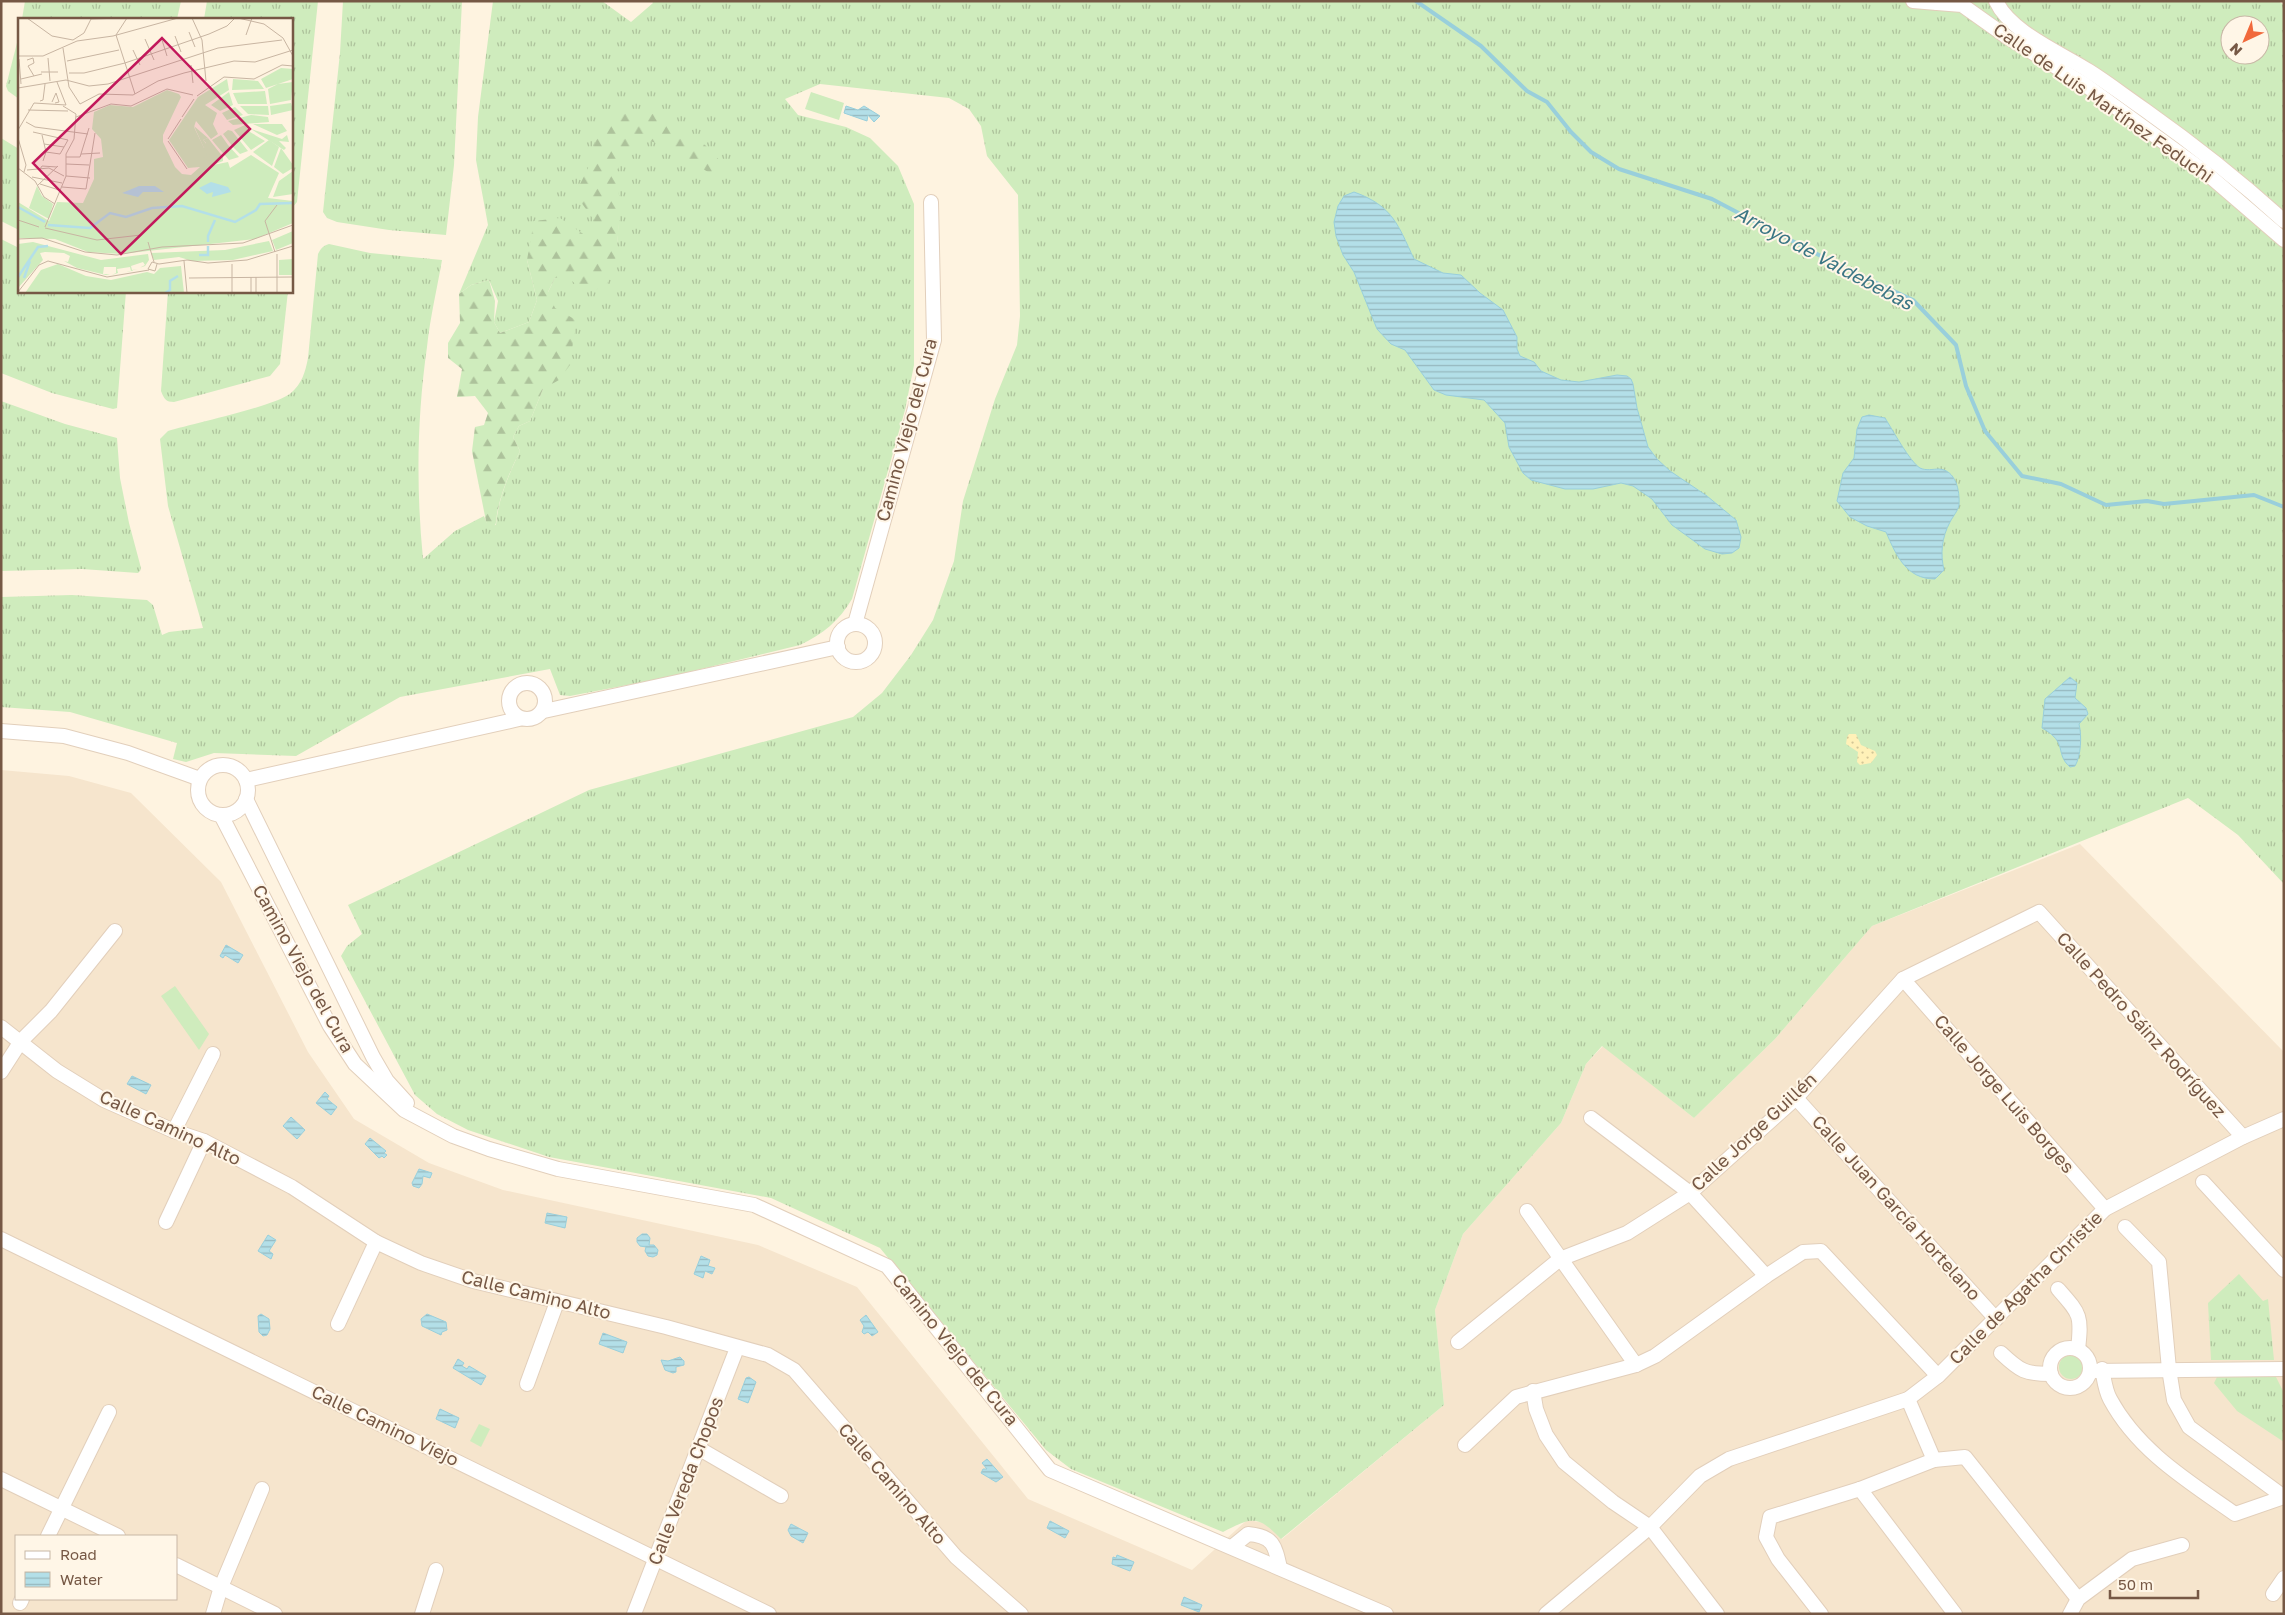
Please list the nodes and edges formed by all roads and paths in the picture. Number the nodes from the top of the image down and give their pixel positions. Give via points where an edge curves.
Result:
1 (1912, 1) edge
2 (1996, 1) edge
3 (1940, 2) edge
4 (931, 202) dead end
5 (2284, 221) edge
6 (2284, 240) edge
7 (855, 624) junction
8 (838, 647) junction
9 (509, 696) junction
10 (545, 704) junction
11 (519, 719) junction
12 (482, 726) junction
13 (1, 731) edge
14 (200, 779) junction
15 (246, 780) junction
16 (246, 799) junction
17 (221, 815) junction
18 (2040, 912) joint
19 (115, 931) dead end
20 (1903, 979) junction
21 (1, 1027) edge
22 (21, 1041) junction
23 (213, 1054) dead end
24 (1, 1072) edge
25 (1796, 1098) junction
26 (1590, 1118) dead end
27 (2284, 1119) edge
28 (430, 1124) junction
29 (174, 1131) junction
30 (2243, 1137) junction
31 (204, 1141) junction
32 (2203, 1182) dead end
33 (1690, 1192) junction
34 (2105, 1209) junction
35 (1527, 1211) dead end
36 (166, 1222) dead end
37 (2125, 1227) dead end
38 (1, 1239) edge
39 (376, 1242) junction
40 (1560, 1259) junction
41 (2284, 1270) edge
42 (1766, 1276) junction
43 (2058, 1289) dead end
44 (556, 1302) junction
45 (1996, 1318) junction
46 (338, 1324) dead end
47 (1458, 1342) dead end
48 (737, 1348) junction
49 (2078, 1349) junction
50 (2001, 1353) dead end
51 (1636, 1365) junction
52 (2169, 1369) junction
53 (2284, 1369) edge
54 (2096, 1370) junction
55 (2051, 1374) junction
56 (1938, 1376) junction
57 (528, 1384) dead end
58 (1533, 1391) junction
59 (1908, 1398) junction
60 (109, 1412) dead end
61 (1466, 1445) dead end
62 (698, 1448) junction
63 (1934, 1460) junction
64 (1, 1479) edge
65 (262, 1489) dead end
66 (1860, 1489) junction
67 (782, 1496) dead end
68 (2284, 1497) edge
69 (60, 1508) junction
70 (1650, 1526) junction
71 (48, 1535) edge
72 (116, 1535) edge
73 (2182, 1544) dead end
74 (1232, 1547) junction
75 (656, 1557) junction
76 (178, 1566) edge
77 (1280, 1568) junction
78 (436, 1570) dead end
79 (2284, 1578) edge
80 (221, 1588) junction
81 (2273, 1594) dead end
82 (2078, 1599) junction
83 (213, 1614) edge
84 (275, 1614) edge
85 (422, 1614) edge
86 (634, 1614) edge
87 (769, 1614) edge
88 (1021, 1614) edge
89 (1386, 1614) edge
90 (1546, 1614) edge
91 (1717, 1614) edge
92 (1821, 1614) edge
93 (1955, 1614) edge
94 (2070, 1614) edge

1 - 3 street, Calle de Luis Martínez Feduchi
2 - 5 street, Calle de Luis Martínez Feduchi via 2001,11 2016,25 2146,111 2214,161
3 - 6 street, Calle de Luis Martínez Feduchi via 1962,5 2084,84 2205,172
4 - 7 street, Camino Viejo del Cura via 934,340
7 - 8 street via 841,631
7 - 8 street via 868,628 875,639 873,652 857,662 840,654
8 - 10 street via 575,703
9 - 10 street via 516,686 528,682 540,687
9 - 11 street via 511,710
9 - 12 street via 498,714
10 - 11 street via 532,720
11 - 12 street
12 - 15 street
13 - 14 street via 64,736 128,753
14 - 15 street via 214,766 223,765 241,772
14 - 17 street via 197,789 204,807
15 - 16 street
16 - 17 street via 231,814
16 - 28 street, Camino Viejo del Cura via 373,1057 387,1081
17 - 28 street, Camino Viejo del Cura via 330,1026 350,1056 378,1088 404,1110
18 - 20 street, Calle Jorge Guillén
18 - 30 street, Calle Pedro Sáinz Rodríguez
19 - 22 street via 52,1011
20 - 25 street, Calle Jorge Guillén
20 - 34 street, Calle Jorge Luis Borges
21 - 22 street, Calle Camino Alto
22 - 24 street
22 - 29 street, Calle Camino Alto via 57,1071 104,1100
23 - 29 street
25 - 33 street, Calle Jorge Guillén
25 - 45 street, Calle Juan García Hortelano
26 - 33 street
27 - 30 street, Calle de Agatha Christie
28 - 74 street, Camino Viejo del Cura via 489,1149 558,1169 754,1206 887,1266 1050,1470
29 - 31 street, Calle Camino Alto
30 - 34 street, Calle de Agatha Christie
31 - 36 street
31 - 39 street, Calle Camino Alto via 292,1187
32 - 41 street
33 - 40 street, Calle Jorge Guillén via 1627,1233
33 - 42 street
34 - 45 street, Calle de Agatha Christie
35 - 40 street
37 - 52 street via 2159,1262
38 - 75 street, Calle Camino Viejo
39 - 44 street, Calle Camino Alto via 421,1263 473,1281
39 - 46 street
40 - 47 street, Calle Jorge Guillén
40 - 51 street
42 - 51 street via 1655,1356
42 - 56 street via 1803,1252 1821,1251
43 - 49 street via 2078,1312 2081,1327
44 - 48 street, Calle Camino Alto via 666,1327
44 - 57 street
45 - 56 street, Calle de Agatha Christie
48 - 62 street, Calle Vereda Chopos
48 - 88 street, Calle Camino Alto via 768,1355 794,1370 956,1557
49 - 54 street
49 - 55 street via 2065,1348 2054,1356
50 - 55 street via 2030,1374
51 - 58 street
52 - 53 street
52 - 54 street
52 - 68 street via 2174,1400 2189,1427
54 - 55 street via 2072,1388 2059,1385
54 - 68 street via 2134,1435 2161,1462 2235,1514
56 - 59 street, Calle de Agatha Christie
58 - 61 street via 1516,1396
58 - 70 street via 1546,1436 1564,1462 1613,1502
59 - 63 street
59 - 70 street, Calle de Agatha Christie via 1729,1459 1700,1476
60 - 69 street
62 - 67 street
62 - 75 street, Calle Vereda Chopos
63 - 66 street
63 - 82 street via 1965,1457
64 - 69 street
65 - 80 street
66 - 92 street via 1770,1517 1766,1537 1778,1559
66 - 93 street
69 - 71 street
69 - 72 street
70 - 90 street, Calle de Agatha Christie
70 - 91 street
73 - 82 street via 2132,1559
74 - 77 street, Camino Viejo del Cura
74 - 77 street via 1248,1534 1264,1535 1275,1547
75 - 86 street, Calle Vereda Chopos
75 - 87 street, Calle Camino Viejo
76 - 80 street
77 - 89 street, Camino Viejo del Cura
78 - 85 street
79 - 81 street
80 - 83 street
80 - 84 street
82 - 94 street

